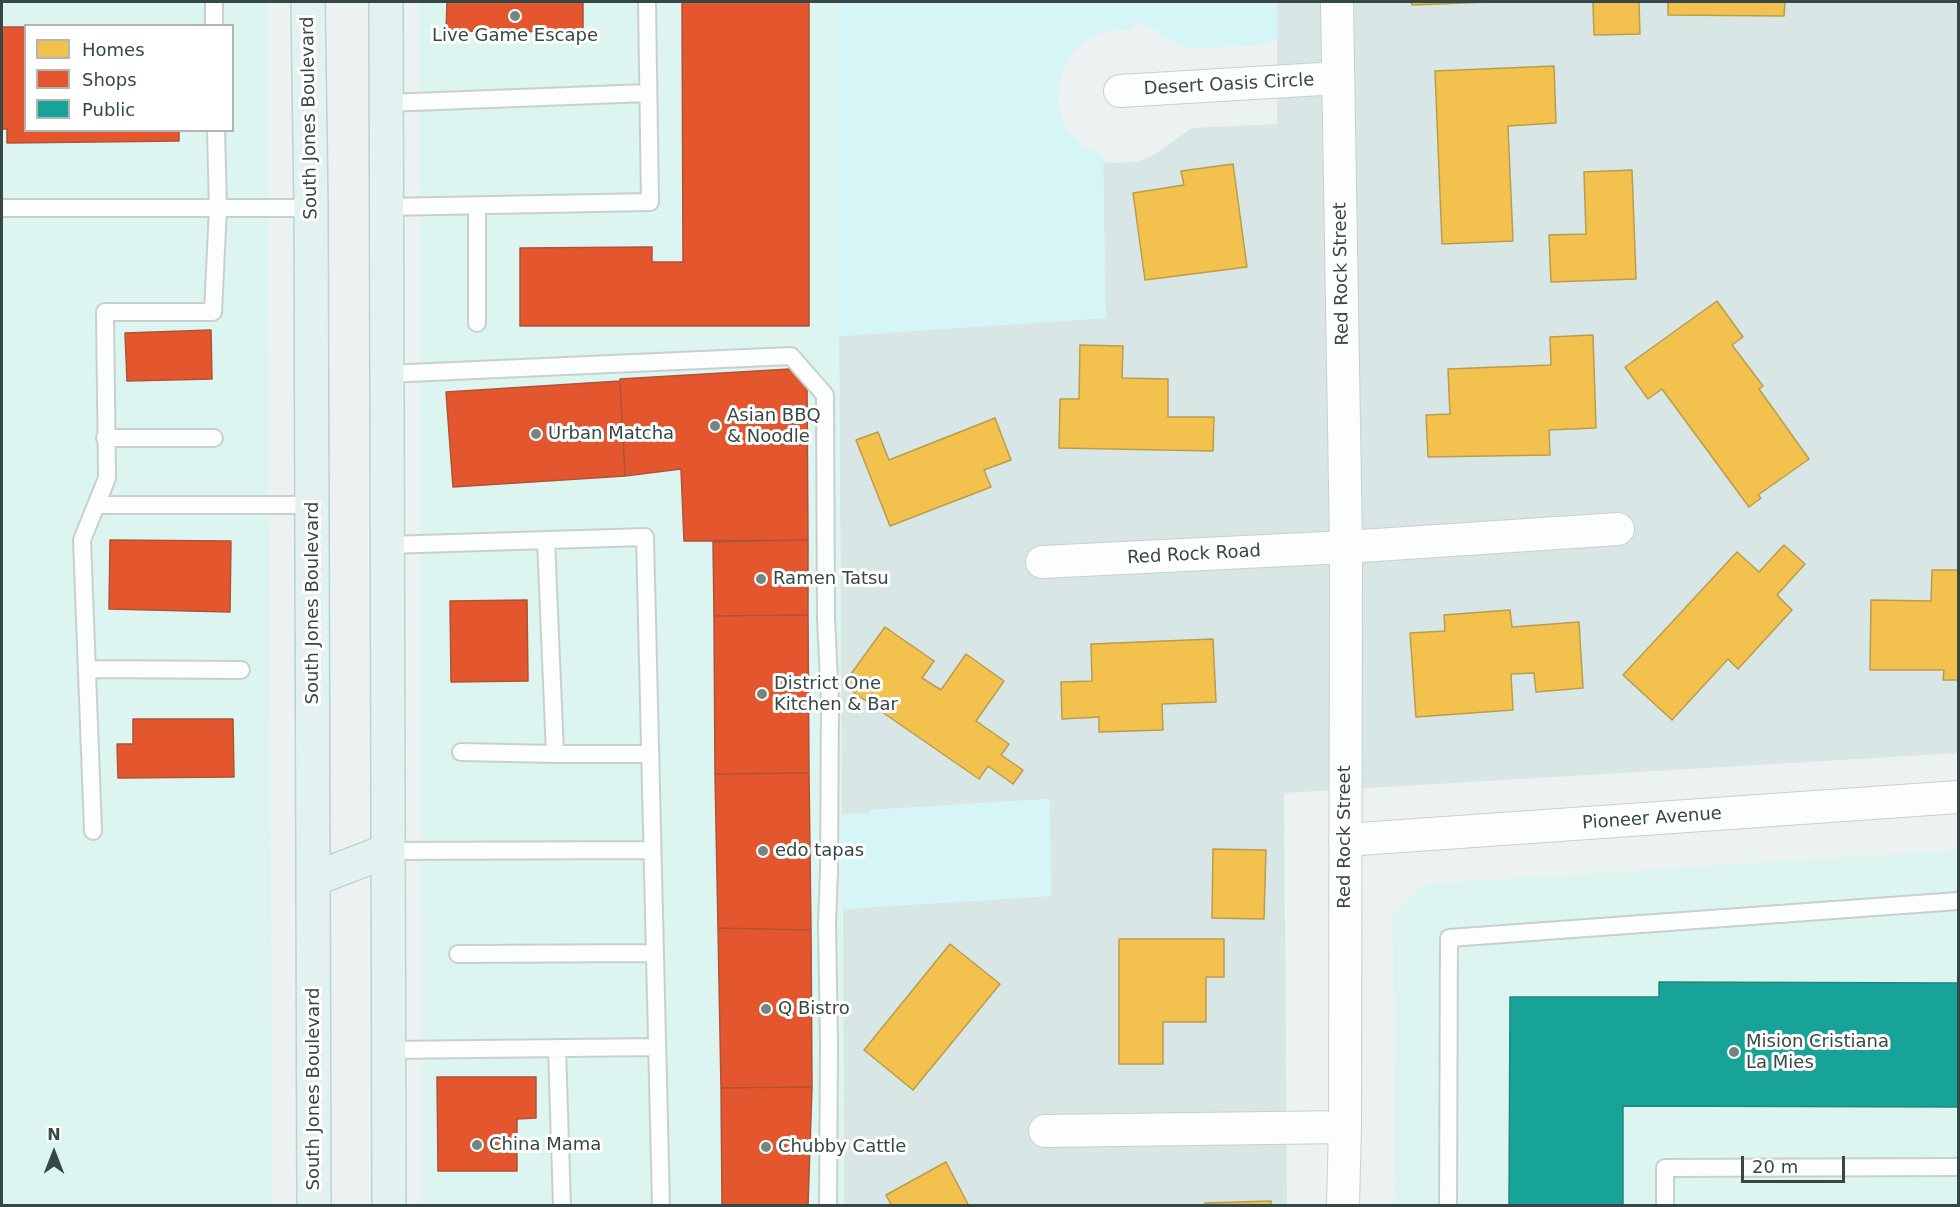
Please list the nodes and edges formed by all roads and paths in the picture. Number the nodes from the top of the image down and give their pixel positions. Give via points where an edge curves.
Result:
1 (214, 2) edge
2 (308, 2) edge
3 (386, 2) edge
4 (647, 2) edge
5 (1337, 2) edge
6 (214, 24) edge
7 (1338, 78) junction
8 (1120, 91) dead end
9 (648, 93) junction
10 (386, 103) junction
11 (216, 132) edge
12 (477, 206) junction
13 (386, 207) junction
14 (2, 208) edge
15 (218, 208) junction
16 (311, 208) junction
17 (477, 323) dead end
18 (386, 374) junction
19 (105, 438) junction
20 (214, 438) dead end
21 (97, 505) junction
22 (312, 505) junction
23 (1618, 529) dead end
24 (546, 540) junction
25 (387, 545) junction
26 (1346, 547) junction
27 (1042, 562) dead end
28 (87, 669) junction
29 (241, 670) dead end
30 (461, 752) dead end
31 (555, 754) junction
32 (650, 754) junction
33 (1959, 797) edge
34 (93, 831) dead end
35 (1345, 840) junction
36 (652, 850) junction
37 (387, 851) junction
38 (314, 879) junction
39 (1959, 901) edge
40 (655, 953) junction
41 (458, 954) dead end
42 (657, 1047) junction
43 (557, 1048) junction
44 (388, 1050) junction
45 (1345, 1127) junction
46 (1045, 1131) dead end
47 (1959, 1167) edge
48 (314, 1206) edge
49 (388, 1206) edge
50 (562, 1206) edge
51 (661, 1206) edge
52 (828, 1206) edge
53 (1343, 1206) edge
54 (1448, 1206) edge
55 (1665, 1206) edge

1 - 6 lane
2 - 16 main road, South Jones Boulevard
3 - 10 main road
4 - 9 lane
5 - 7 street, Red Rock Street
7 - 8 street, Desert Oasis Circle
7 - 26 street, Red Rock Street
9 - 10 lane
9 - 12 lane via 650,202
10 - 13 main road
11 - 15 lane
12 - 13 lane
12 - 17 lane
13 - 18 main road
14 - 15 lane
15 - 16 lane
15 - 19 lane via 213,312 105,312
16 - 22 main road, South Jones Boulevard
18 - 25 main road
18 - 52 lane via 791,356 825,395 830,702
19 - 20 lane
19 - 21 lane via 107,478
21 - 22 lane
21 - 28 lane via 82,540
22 - 38 main road, South Jones Boulevard
23 - 26 street
24 - 25 lane
24 - 31 lane
24 - 32 lane via 645,537
25 - 37 main road
26 - 27 street, Red Rock Road
26 - 35 street, Red Rock Street
28 - 29 lane
28 - 34 lane
30 - 31 lane
31 - 32 lane
32 - 36 lane
33 - 35 street, Pioneer Avenue
35 - 45 street, Red Rock Street
36 - 37 lane
36 - 40 lane
37 - 38 main road
37 - 44 main road
38 - 48 main road, South Jones Boulevard
39 - 54 lane via 1449,938
40 - 41 lane
40 - 42 lane
42 - 43 lane
42 - 51 lane
43 - 44 lane
43 - 50 lane
44 - 49 main road
45 - 46 street
45 - 53 street, Red Rock Street
47 - 55 lane via 1665,1168

